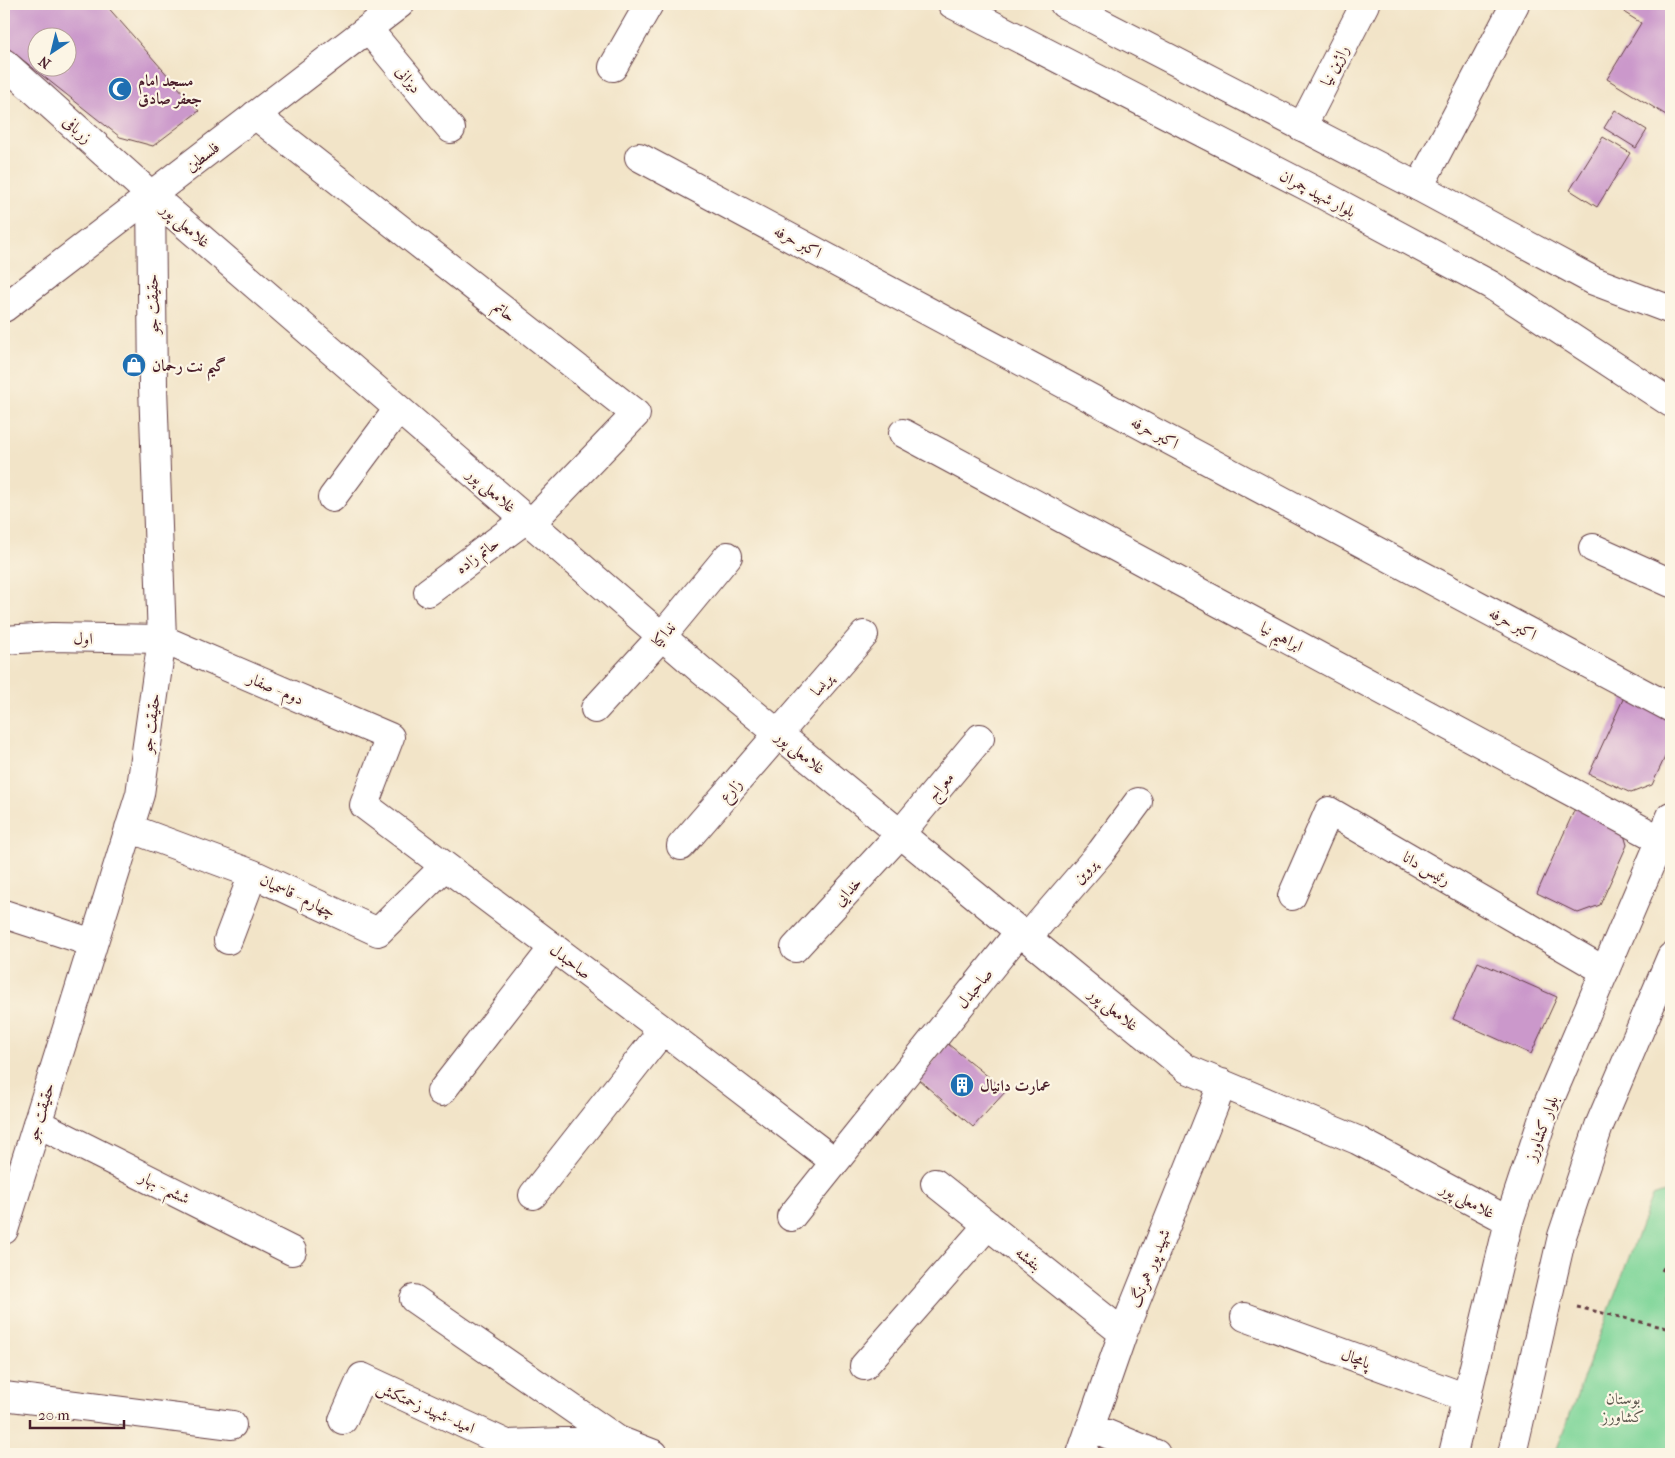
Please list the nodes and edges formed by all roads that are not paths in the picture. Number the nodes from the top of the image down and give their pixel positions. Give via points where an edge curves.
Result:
1 (649, 4) edge
2 (952, 4) edge
3 (1064, 4) edge
4 (1365, 4) edge
5 (1515, 4) edge
6 (383, 13) edge
7 (4, 63) edge
8 (613, 66) dead end
9 (255, 115) junction
10 (1302, 127) junction
11 (451, 129) dead end
12 (640, 157) dead end
13 (1419, 187) junction
14 (151, 195) junction
15 (4, 308) edge
16 (1671, 310) edge
17 (1665, 393) edge
18 (398, 409) junction
19 (903, 433) dead end
20 (332, 498) dead end
21 (529, 521) junction
22 (1593, 548) dead end
23 (728, 556) dead end
24 (1671, 583) edge
25 (428, 592) dead end
26 (864, 635) dead end
27 (662, 636) junction
28 (162, 639) junction
29 (4, 640) edge
30 (1671, 708) edge
31 (595, 709) dead end
32 (778, 734) junction
33 (390, 737) joint
34 (980, 738) dead end
35 (1138, 802) dead end
36 (129, 828) junction
37 (1666, 828) edge
38 (900, 834) junction
39 (681, 846) dead end
40 (445, 866) junction
41 (253, 874) junction
42 (1292, 896) dead end
43 (4, 914) edge
44 (1024, 935) junction
45 (228, 940) dead end
46 (93, 944) junction
47 (553, 948) junction
48 (794, 948) dead end
49 (1605, 971) junction
50 (1668, 974) edge
51 (663, 1030) junction
52 (1222, 1084) junction
53 (441, 1092) dead end
54 (37, 1123) junction
55 (834, 1161) junction
56 (14, 1163) edge
57 (936, 1183) dead end
58 (533, 1195) dead end
59 (791, 1216) dead end
60 (1508, 1221) junction
61 (988, 1225) junction
62 (4, 1230) edge
63 (292, 1252) dead end
64 (414, 1299) dead end
65 (1245, 1317) dead end
66 (1123, 1333) junction
67 (864, 1366) dead end
68 (4, 1396) edge
69 (1467, 1398) junction
70 (343, 1420) dead end
71 (232, 1425) dead end
72 (1090, 1427) junction
73 (615, 1447) edge
74 (654, 1454) edge
75 (1081, 1454) edge
76 (1156, 1454) edge
77 (1453, 1454) edge
78 (1512, 1454) edge

1 - 8 street
2 - 17 street, بلوار شهید چمران via 1312,189 1490,285
3 - 10 street
4 - 10 street, راژین نیا
5 - 13 street
6 - 9 street, فلسطین
6 - 11 street, دیزانی
7 - 14 street, زربافی
9 - 14 street, فلسطین
9 - 21 street, حاتم via 636,414
10 - 13 street
12 - 30 street, اکبر حرفه
13 - 16 street via 1594,281
14 - 15 street, فلسطین
14 - 18 street, غلامعلی پور
14 - 28 street, حقیقت جو via 153,388
18 - 20 street
18 - 21 street, غلامعلی پور
19 - 37 street, ابراهیم نیا
21 - 25 street, حاتم زاده
21 - 27 street, غلامعلی پور
22 - 24 street
23 - 27 street, نداکیا
26 - 32 street, پریسا
27 - 31 street, نداکیا
27 - 32 street, غلامعلی پور
28 - 29 street, اول
28 - 33 street, دوم - صفار
28 - 36 street, حقیقت جو via 140,794
32 - 38 street, غلامعلی پور
32 - 39 street, زارع
33 - 40 street, صاحبدل via 364,805
34 - 38 street, معراج
35 - 44 street, پروین via 1101,852
36 - 41 street, چهارم - قاسمیان
36 - 46 street, حقیقت جو
37 - 49 street, بلوار کشاورز
38 - 44 street, غلامعلی پور
38 - 48 street, خدایی
40 - 41 street, چهارم - قاسمیان via 378,932
40 - 47 street, صاحبدل
41 - 45 street
42 - 49 street, رئیس دانا via 1329,812
43 - 46 street
44 - 52 street, غلامعلی پور via 1188,1069
44 - 55 street, صاحبدل
46 - 54 street, حقیقت جو
47 - 51 street, صاحبدل
47 - 53 street
49 - 60 street, بلوار کشاورز via 1548,1106
50 - 78 street via 1599,1126 1562,1236
51 - 55 street, صاحبدل
51 - 58 street
52 - 60 street, غلامعلی پور via 1357,1140
52 - 66 street, شهید پور همرنگ
54 - 56 street, حقیقت جو
54 - 63 street, ششم - بهار
55 - 59 street, صاحبدل
56 - 62 street, حقیقت جو
57 - 61 street, بنفشه
60 - 69 street, بلوار کشاورز
61 - 66 street, بنفشه
61 - 67 street
64 - 73 street
65 - 69 street, پامچال
66 - 72 street, شهید پور همرنگ
68 - 71 street
69 - 77 street, بلوار کشاورز
70 - 73 street, امید -شهید زحمتکش via 362,1378 507,1444
72 - 75 street, شهید پور همرنگ
72 - 76 street
73 - 74 street, امید -شهید زحمتکش

